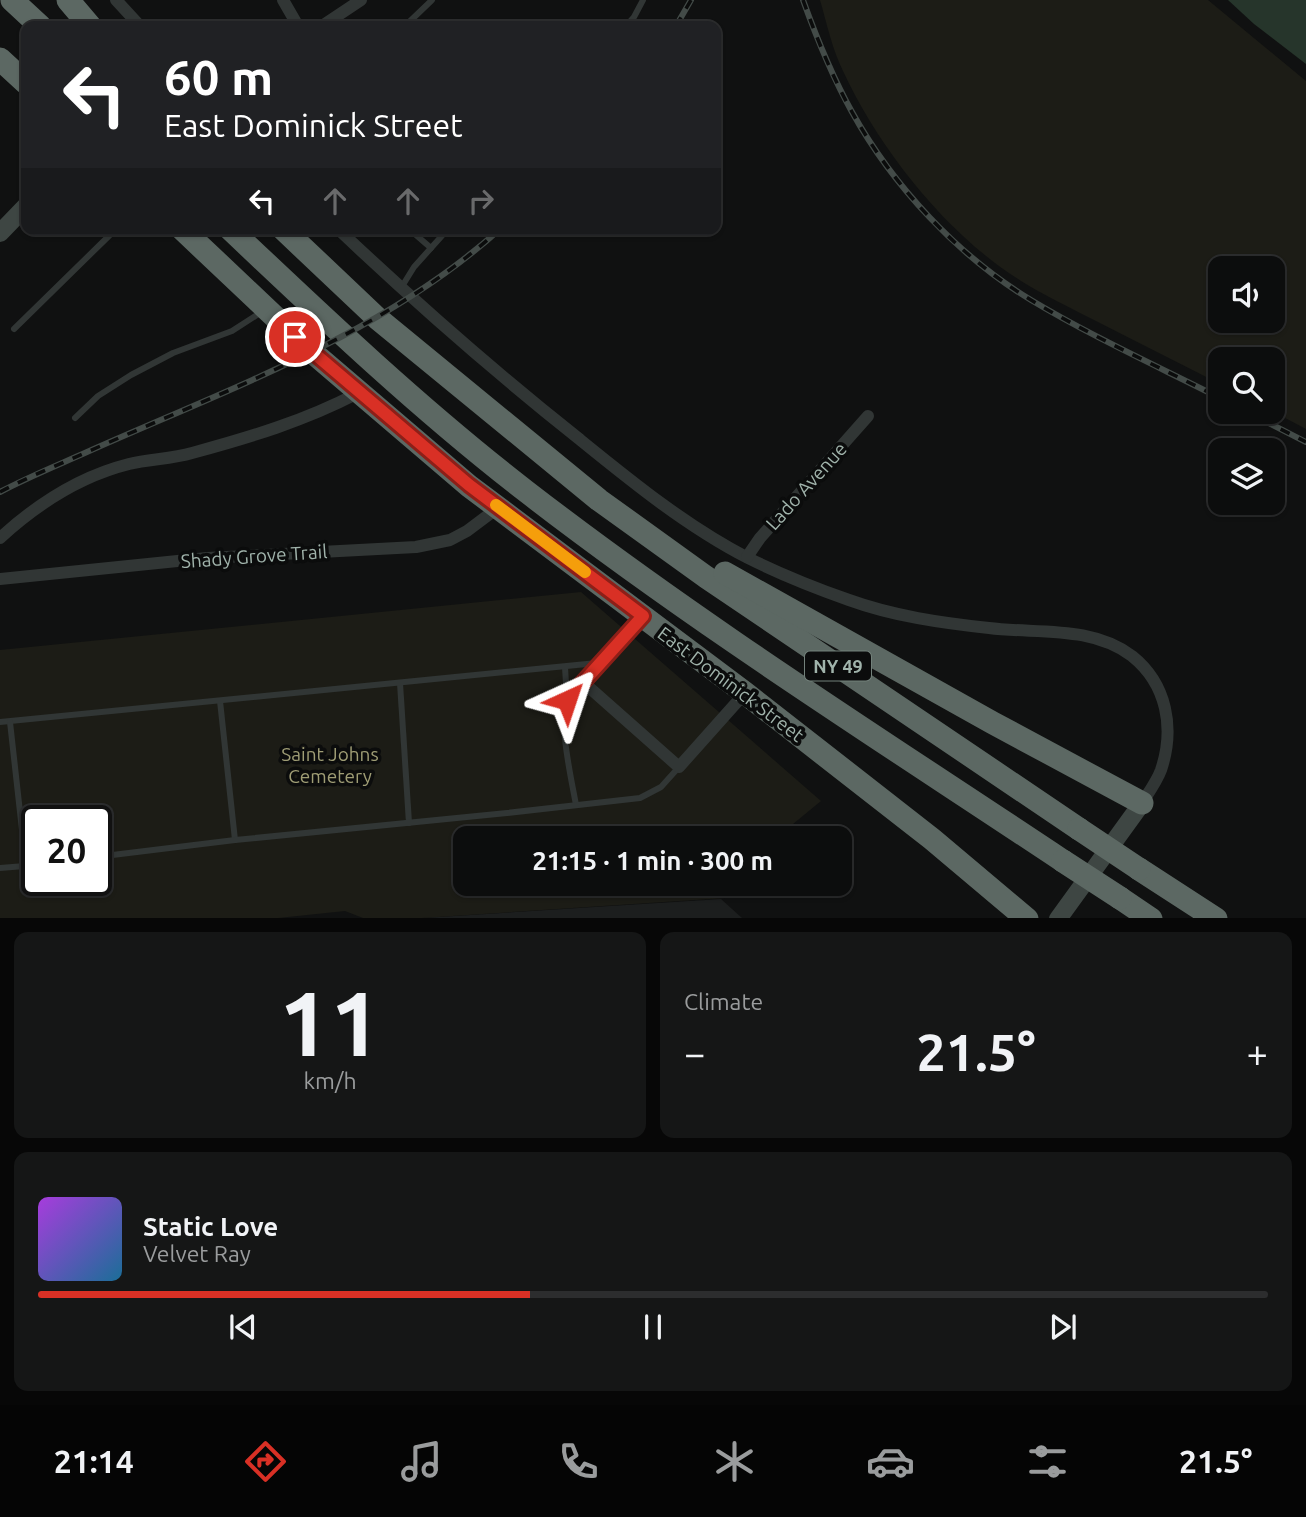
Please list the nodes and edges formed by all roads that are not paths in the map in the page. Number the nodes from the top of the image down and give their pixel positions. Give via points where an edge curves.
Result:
1 (12, 0) edge
2 (22, 0) edge
3 (68, 0) edge
4 (116, 0) edge
5 (283, 0) edge
6 (361, 0) edge
7 (432, 0) edge
8 (643, 0) edge
9 (36, 21) edge
10 (38, 21) edge
11 (86, 21) edge
12 (135, 21) edge
13 (295, 21) edge
14 (330, 21) edge
15 (410, 21) edge
16 (631, 21) edge
17 (0, 59) edge
18 (21, 78) edge
19 (21, 211) edge
20 (0, 233) edge
21 (110, 235) edge
22 (188, 235) edge
23 (236, 235) edge
24 (289, 235) edge
25 (344, 235) edge
26 (416, 235) edge
27 (443, 235) edge
28 (431, 248) junction
29 (401, 288) junction
30 (265, 310) junction
31 (14, 329) dead end
32 (358, 393) junction
33 (868, 416) dead end
34 (75, 418) dead end
35 (599, 500) junction
36 (499, 507) junction
37 (0, 538) edge
38 (747, 557) junction
39 (0, 579) edge
40 (643, 616) junction
41 (600, 663) junction
42 (565, 667) junction
43 (583, 682) junction
44 (400, 683) junction
45 (745, 693) junction
46 (567, 700) junction
47 (220, 701) junction
48 (0, 722) edge
49 (10, 722) junction
50 (679, 767) junction
51 (1142, 803) junction
52 (576, 805) junction
53 (21, 821) edge
54 (409, 823) junction
55 (235, 840) junction
56 (112, 855) edge
57 (21, 866) edge
58 (0, 868) edge
59 (1026, 918) edge
60 (1059, 918) edge
61 (1150, 918) edge
62 (1214, 918) edge

1 - 9 highway
2 - 10 highway
3 - 11 highway
4 - 12 street
5 - 13 street
6 - 14 street
7 - 15 lane
8 - 16 lane
17 - 18 highway
19 - 20 main road
21 - 31 lane
22 - 30 highway, East Dominick Street
23 - 61 highway, NY 49, bridge via 475,452 624,566
24 - 35 highway, NY 49 via 377,318
25 - 29 street
26 - 28 lane
27 - 28 lane
28 - 29 lane
29 - 38 street via 516,389 632,481
30 - 32 highway, East Dominick Street
30 - 34 lane via 232,331 131,375
32 - 36 highway, East Dominick Street
32 - 37 street via 279,427 90,477 35,510
33 - 38 street, Lado Avenue
35 - 51 highway via 795,614
35 - 62 highway, NY 49, bridge via 706,577
36 - 39 street, Shady Grove Trail via 450,540 416,547 207,558
36 - 40 highway, East Dominick Street
38 - 51 street via 877,609 991,629 1085,636 1110,643 1131,656 1162,694 1168,721 1160,772
40 - 41 street
40 - 45 highway, East Dominick Street
41 - 42 lane
41 - 43 street
42 - 44 lane
42 - 46 lane
43 - 46 lane
43 - 50 street
44 - 47 lane
44 - 54 lane
45 - 50 street
45 - 59 highway, East Dominick Street
46 - 52 lane via 565,740
47 - 49 lane
47 - 55 lane
48 - 49 lane
49 - 53 lane
50 - 52 lane via 649,795
51 - 60 main road
52 - 54 lane
54 - 55 lane
55 - 56 lane
57 - 58 lane

